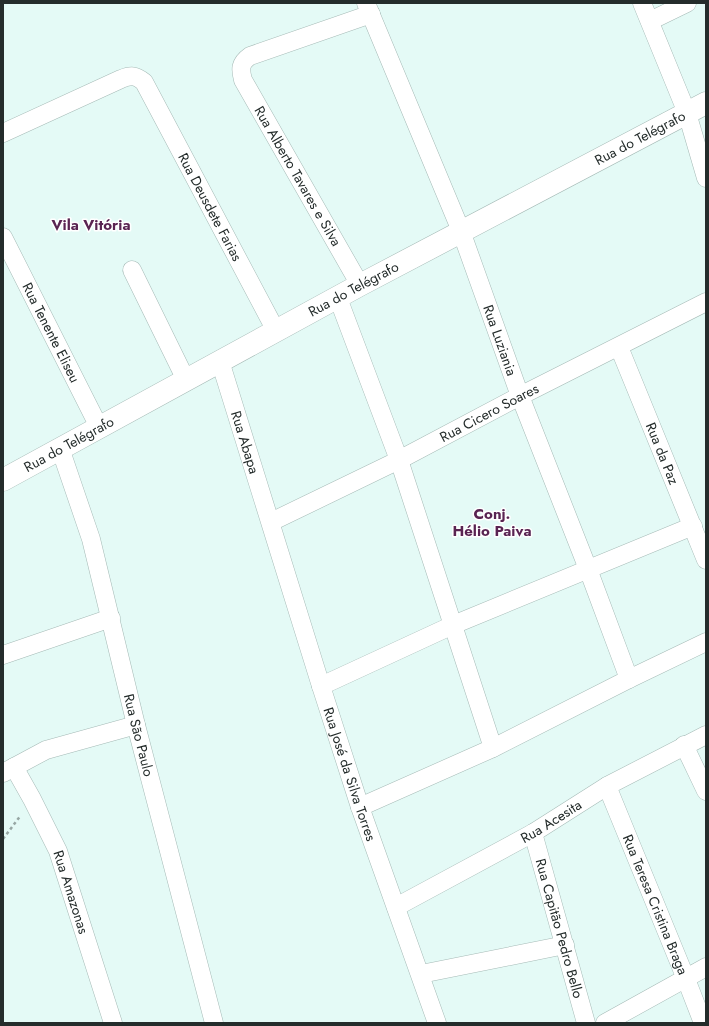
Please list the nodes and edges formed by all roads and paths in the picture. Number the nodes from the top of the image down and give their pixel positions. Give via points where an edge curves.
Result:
1 (642, 3) edge
2 (687, 3) edge
3 (369, 9) edge
4 (650, 21) junction
5 (706, 103) edge
6 (687, 113) junction
7 (3, 133) edge
8 (706, 178) edge
9 (461, 231) junction
10 (3, 237) edge
11 (132, 270) dead end
12 (360, 285) junction
13 (338, 298) junction
14 (706, 302) edge
15 (276, 331) junction
16 (619, 347) junction
17 (220, 361) junction
18 (186, 380) junction
19 (520, 396) junction
20 (99, 427) junction
21 (60, 448) junction
22 (398, 460) junction
23 (5, 475) edge
24 (271, 522) junction
25 (693, 526) junction
26 (706, 560) edge
27 (588, 569) junction
28 (111, 618) junction
29 (453, 625) junction
30 (706, 642) edge
31 (3, 655) edge
32 (629, 678) junction
33 (321, 686) junction
34 (136, 725) junction
35 (706, 735) edge
36 (684, 745) junction
37 (493, 748) junction
38 (9, 770) edge
39 (606, 786) junction
40 (706, 791) edge
41 (32, 799) junction
42 (360, 806) junction
43 (533, 833) junction
44 (3, 839) edge
45 (396, 907) junction
46 (565, 945) junction
47 (706, 968) edge
48 (421, 974) junction
49 (686, 979) junction
50 (113, 1023) edge
51 (214, 1023) edge
52 (437, 1023) edge
53 (586, 1023) edge
54 (605, 1023) edge
55 (703, 1023) edge

1 - 4 street
2 - 4 street
3 - 9 street, Rua Luziania
3 - 12 street, Rua Alberto Tavares e Silva via 250,56 241,65 243,80
4 - 6 street
5 - 6 street, Rua do Telégrafo
6 - 8 street
6 - 9 street, Rua do Telégrafo
7 - 15 street, Rua Deusdete Farias via 129,76 136,76 144,82
9 - 12 street, Rua do Telégrafo
9 - 19 street, Rua Luziania
10 - 20 street, Rua Tenente Eliseu
11 - 18 street
12 - 13 street, Rua do Telégrafo
13 - 15 street, Rua do Telégrafo
13 - 22 street
14 - 16 street, Rua Cicero Soares
15 - 17 street, Rua do Telégrafo
16 - 19 street, Rua Cicero Soares
16 - 25 street, Rua da Paz
17 - 18 street, Rua do Telégrafo
17 - 24 street, Rua Abapa
18 - 20 street, Rua do Telégrafo
19 - 22 street, Rua Cicero Soares
19 - 27 street, Rua Luziania
20 - 21 street, Rua do Telégrafo
21 - 23 street, Rua do Telégrafo
21 - 28 street, Rua São Paulo via 91,539
22 - 24 street, Rua Cicero Soares
22 - 29 street
24 - 33 street, Rua José da Silva Torres
25 - 26 street, Rua da Paz
25 - 27 street
27 - 29 street
27 - 32 street, Rua Luziania
28 - 31 street
28 - 34 street, Rua São Paulo
29 - 33 street
29 - 37 street
30 - 32 street
32 - 37 street
33 - 42 street, Rua José da Silva Torres
34 - 38 street via 46,750
34 - 51 street, Rua São Paulo
35 - 36 street, Rua Acesita
36 - 39 street, Rua Acesita
36 - 40 street
37 - 42 street
38 - 41 street, Rua Amazonas
39 - 43 street, Rua Acesita
39 - 49 street, Rua Teresa Cristina Braga
41 - 44 path
41 - 50 street, Rua Amazonas via 58,851
42 - 45 street, Rua José da Silva Torres
43 - 45 street, Rua Acesita
43 - 46 street, Rua Capitão Pedro Bello
45 - 48 street, Rua José da Silva Torres
46 - 48 street
46 - 53 street, Rua Capitão Pedro Bello
47 - 49 street
48 - 52 street, Rua José da Silva Torres
49 - 54 street
49 - 55 street, Rua Teresa Cristina Braga

